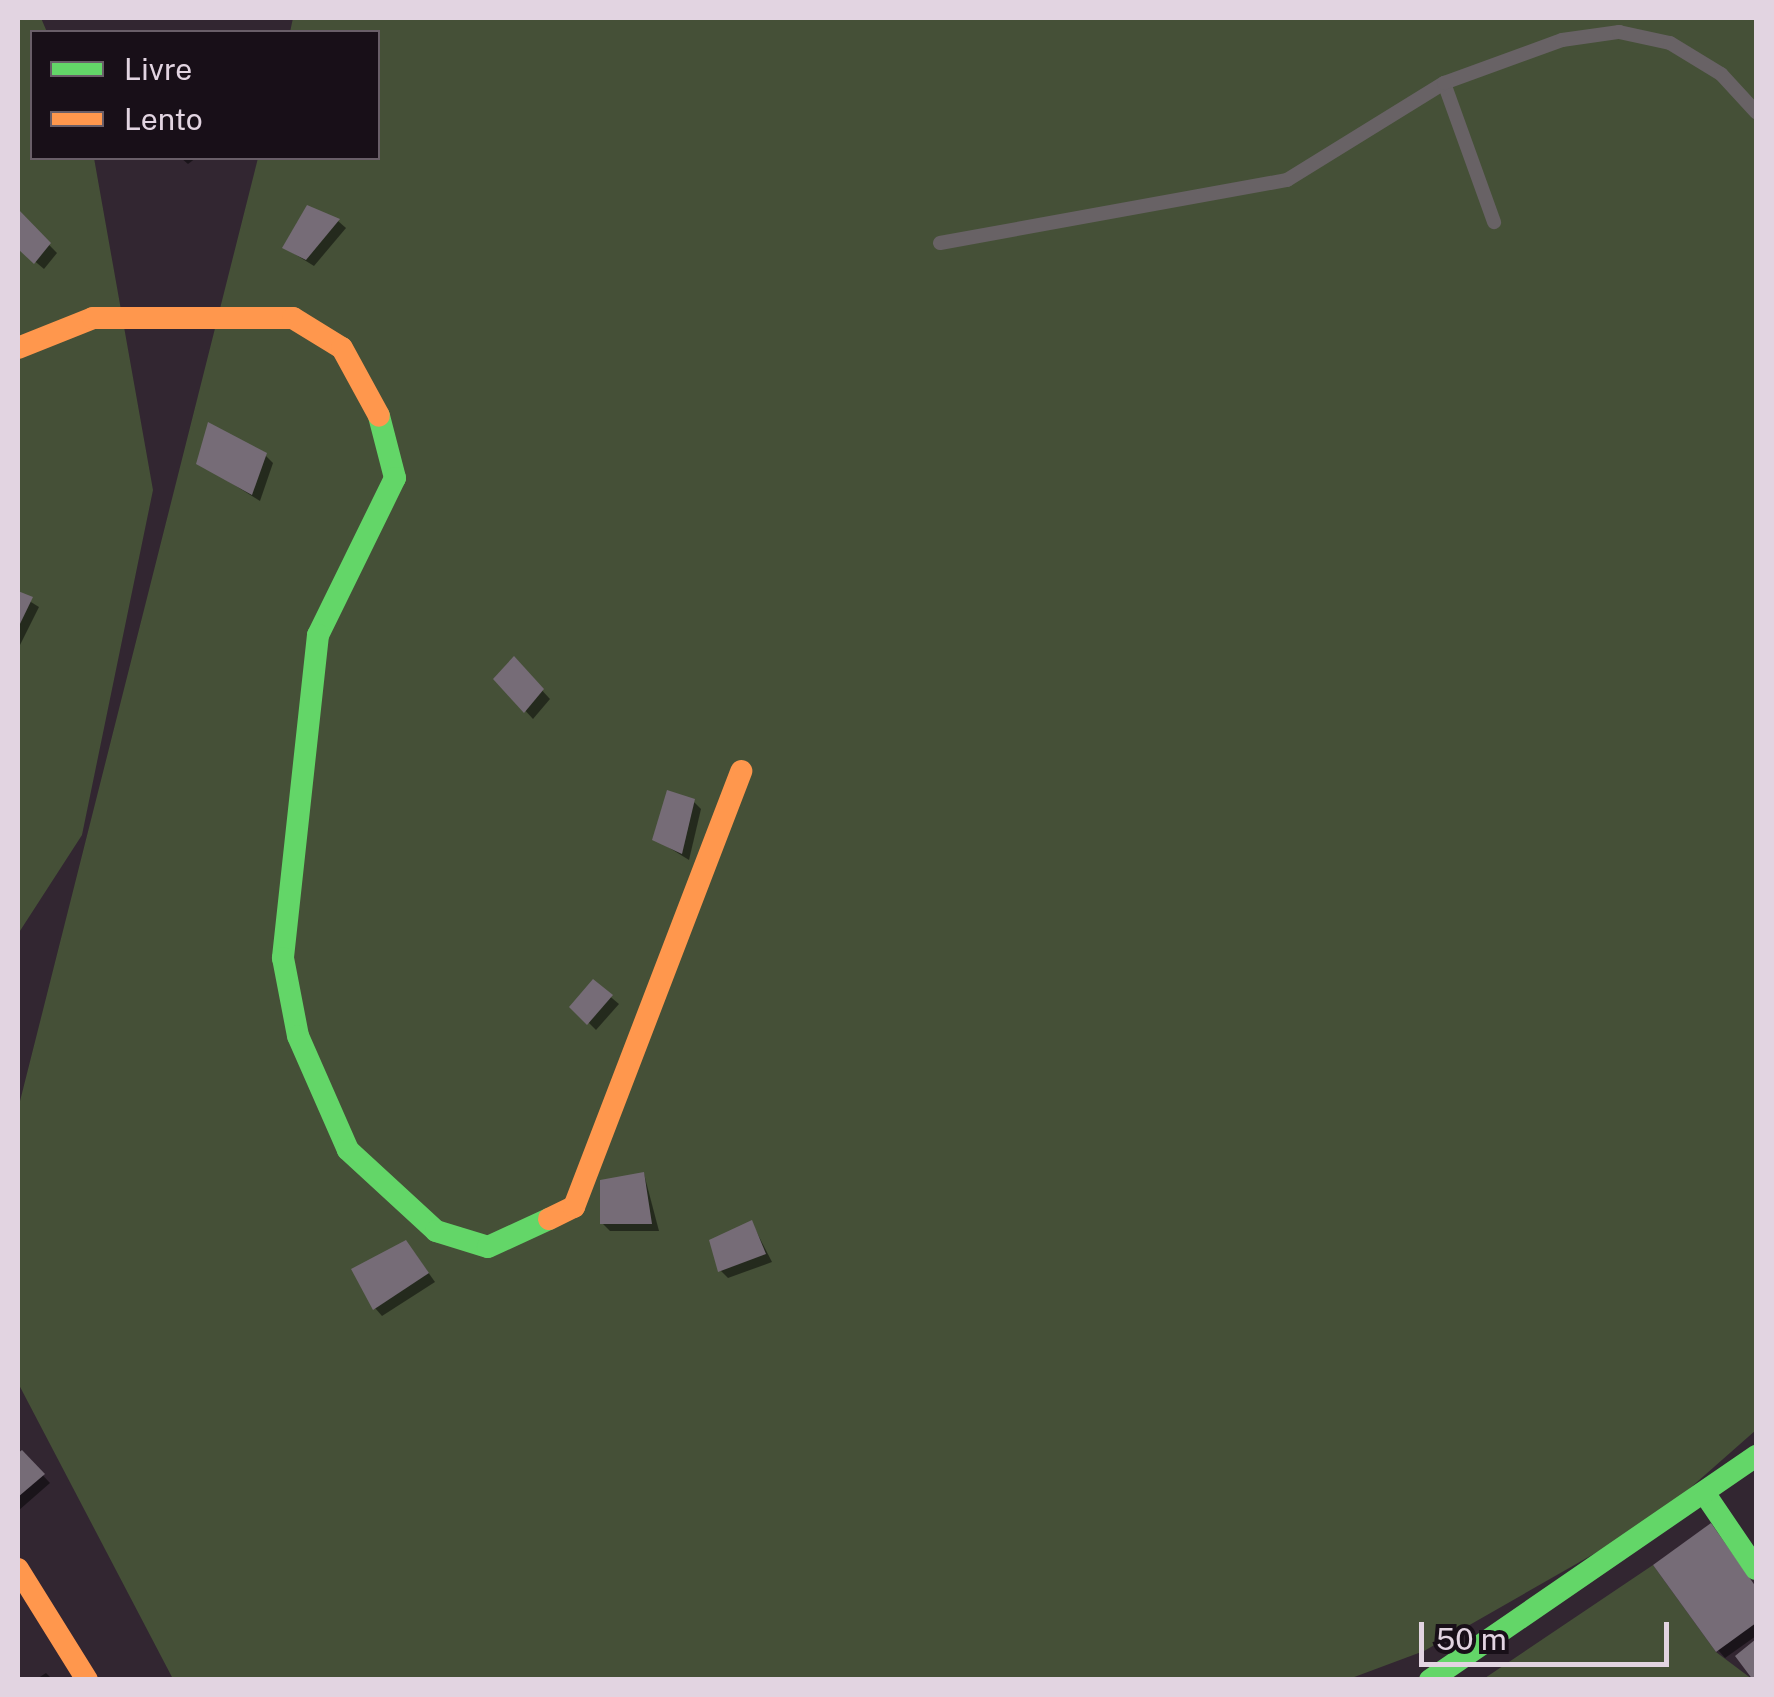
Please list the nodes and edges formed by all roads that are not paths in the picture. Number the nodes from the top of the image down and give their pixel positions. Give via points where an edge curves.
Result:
1 (1444, 83) junction
2 (1756, 112) edge
3 (1494, 222) dead end
4 (940, 243) dead end
5 (18, 348) edge
6 (741, 771) dead end
7 (1756, 1456) edge
8 (1707, 1496) junction
9 (18, 1569) edge
10 (1756, 1569) edge
11 (87, 1680) edge
12 (1430, 1680) edge

1 - 2 lane via 1562,40 1619,32 1670,44 1721,74
1 - 3 lane
1 - 4 lane via 1287,180
5 - 6 street via 93,318 293,318 342,348 378,412 395,478 318,635 283,958 298,1036 330,1118 348,1150 436,1231 488,1247 522,1237 555,1223 590,1182
7 - 8 street
8 - 10 street
8 - 12 street
9 - 11 street

